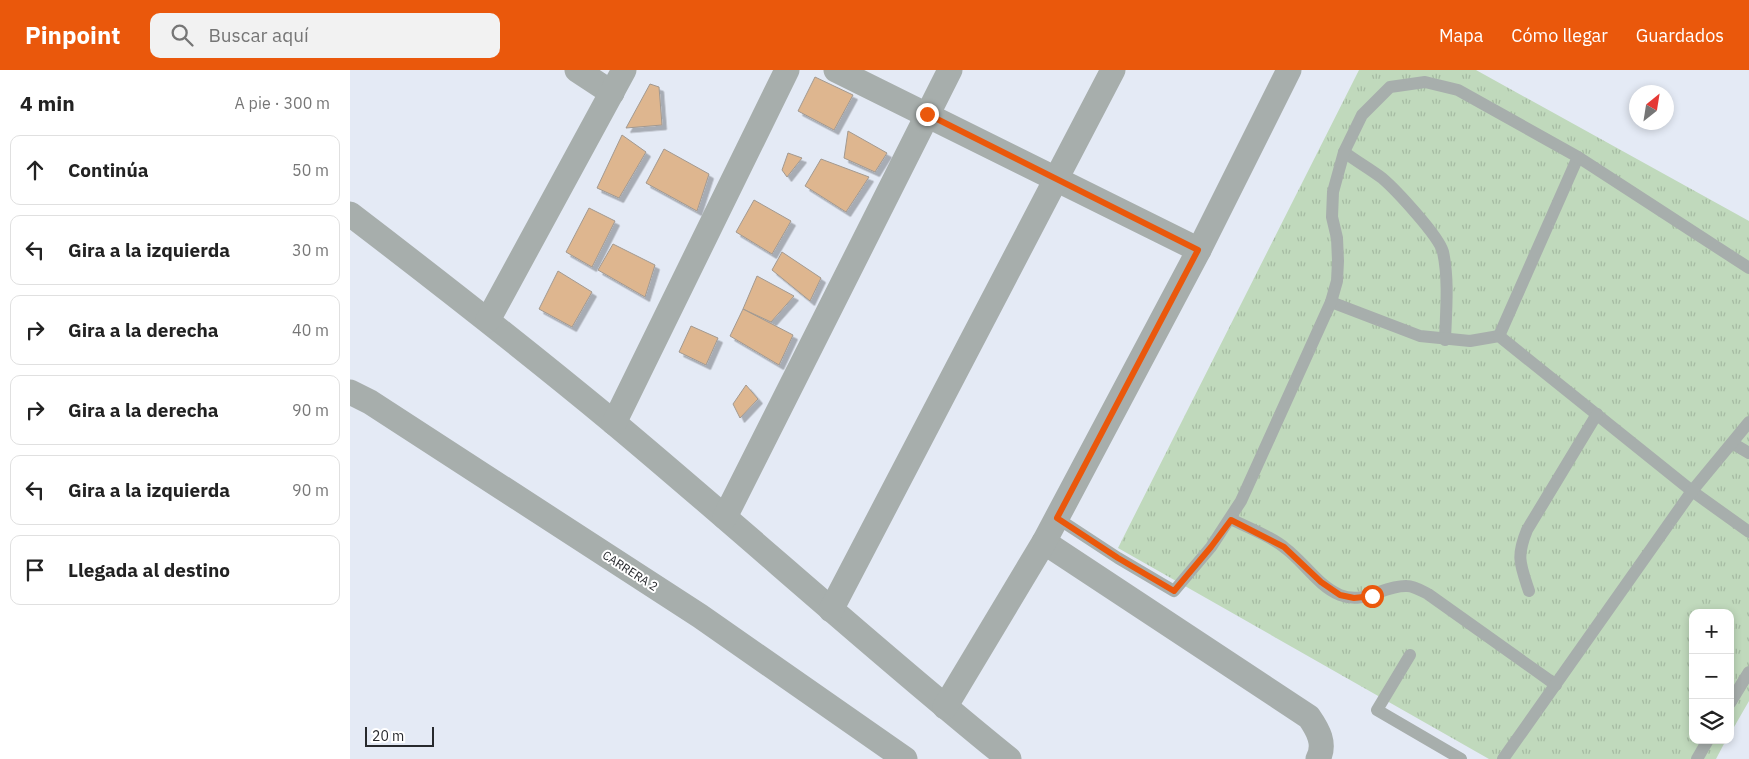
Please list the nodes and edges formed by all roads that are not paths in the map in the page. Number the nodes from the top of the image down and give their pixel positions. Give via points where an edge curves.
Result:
1 (578, 70) edge
2 (624, 70) edge
3 (787, 70) edge
4 (836, 70) edge
5 (950, 70) edge
6 (1113, 70) edge
7 (1289, 70) edge
8 (612, 93) junction
9 (927, 114) junction
10 (1344, 152) junction
11 (1578, 157) junction
12 (1056, 178) junction
13 (350, 214) edge
14 (1198, 250) junction
15 (1749, 268) edge
16 (1331, 302) junction
17 (488, 320) junction
18 (1499, 336) junction
19 (1445, 340) junction
20 (350, 392) edge
21 (1597, 414) junction
22 (1749, 422) edge
23 (614, 423) junction
24 (1732, 442) junction
25 (1749, 453) edge
26 (1692, 491) junction
27 (725, 517) junction
28 (1057, 518) junction
29 (1231, 520) junction
30 (1749, 532) edge
31 (1044, 542) junction
32 (1530, 591) dead end
33 (831, 610) junction
34 (1410, 655) dead end
35 (1749, 672) edge
36 (1556, 684) junction
37 (1733, 699) edge
38 (945, 707) junction
39 (1706, 744) edge
40 (905, 759) edge
41 (1009, 759) edge
42 (1318, 759) edge
43 (1461, 759) edge
44 (1503, 759) edge
45 (1697, 759) edge

1 - 8 street
2 - 8 street
3 - 23 street
4 - 9 street
5 - 9 street
6 - 12 street
7 - 14 street
8 - 17 street
9 - 12 street
9 - 27 street
10 - 11 lane via 1362,115 1390,88 1425,82 1458,90
10 - 16 lane via 1332,192 1338,268
10 - 19 lane via 1383,179 1415,212 1442,250 1446,291
11 - 15 lane
11 - 18 lane
12 - 14 street
12 - 33 street
13 - 17 street
14 - 28 street
16 - 19 lane via 1420,336
16 - 29 lane
17 - 23 street
18 - 19 lane via 1470,341
18 - 21 lane
20 - 40 street, CARRERA 2 via 379,407 700,616
21 - 26 lane
21 - 32 lane via 1520,547 1520,565
22 - 24 lane
23 - 27 street
24 - 25 lane
24 - 26 lane
26 - 30 lane
26 - 36 lane
27 - 33 street
28 - 29 lane via 1174,591
28 - 31 street
29 - 36 lane via 1284,547 1340,595 1354,598 1372,596 1389,588 1408,586 1428,594
31 - 38 street
31 - 42 street via 1309,717 1319,732 1321,752
33 - 38 street
34 - 43 lane via 1377,710
35 - 37 lane
36 - 44 lane
38 - 41 street
39 - 45 lane

